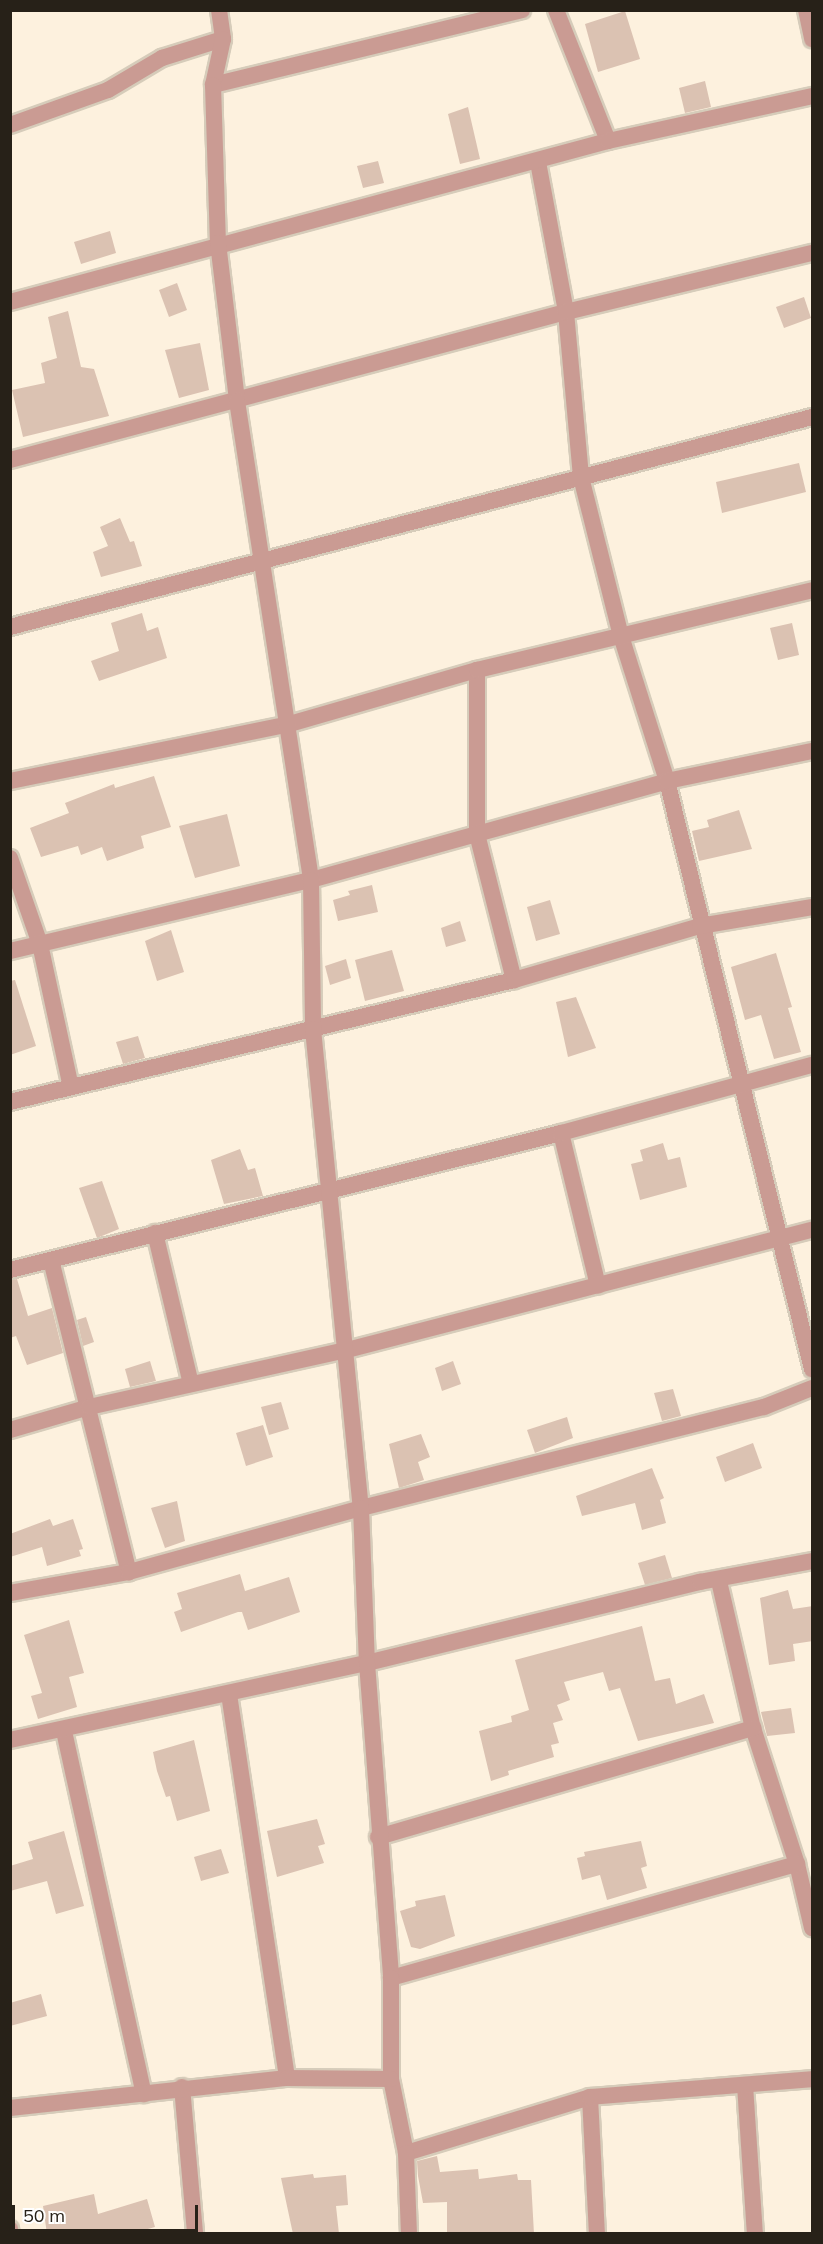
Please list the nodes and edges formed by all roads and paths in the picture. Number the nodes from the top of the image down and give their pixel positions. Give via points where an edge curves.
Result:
1 (219, 10) edge
2 (522, 10) edge
3 (556, 10) edge
4 (806, 10) edge
5 (223, 39) junction
6 (813, 39) edge
7 (213, 86) junction
8 (813, 96) edge
9 (10, 125) edge
10 (608, 141) junction
11 (538, 162) junction
12 (218, 243) junction
13 (813, 254) edge
14 (10, 302) edge
15 (566, 312) junction
16 (237, 401) junction
17 (813, 417) edge
18 (10, 460) edge
19 (581, 477) junction
20 (261, 562) junction
21 (813, 590) edge
22 (10, 627) edge
23 (621, 636) junction
24 (477, 670) junction
25 (286, 725) junction
26 (813, 751) edge
27 (667, 781) junction
28 (10, 782) edge
29 (477, 834) junction
30 (10, 858) edge
31 (311, 880) junction
32 (813, 907) edge
33 (700, 926) junction
34 (40, 944) junction
35 (10, 951) edge
36 (514, 980) junction
37 (313, 1029) junction
38 (813, 1065) edge
39 (740, 1082) junction
40 (71, 1087) junction
41 (10, 1102) edge
42 (561, 1133) junction
43 (329, 1191) junction
44 (813, 1230) edge
45 (155, 1233) junction
46 (778, 1238) junction
47 (51, 1260) junction
48 (10, 1270) edge
49 (598, 1286) junction
50 (347, 1350) junction
51 (813, 1369) edge
52 (191, 1384) junction
53 (813, 1388) edge
54 (89, 1407) junction
55 (10, 1430) edge
56 (361, 1508) junction
57 (813, 1561) edge
58 (129, 1572) junction
59 (719, 1581) junction
60 (10, 1593) edge
61 (367, 1663) junction
62 (229, 1694) junction
63 (753, 1728) junction
64 (64, 1731) junction
65 (10, 1740) edge
66 (378, 1837) junction
67 (797, 1864) junction
68 (813, 1928) edge
69 (391, 1977) junction
70 (287, 2078) junction
71 (391, 2079) junction
72 (813, 2079) edge
73 (745, 2085) junction
74 (182, 2088) junction
75 (144, 2094) junction
76 (590, 2097) junction
77 (10, 2108) edge
78 (406, 2152) junction
79 (195, 2234) edge
80 (410, 2234) edge
81 (597, 2234) edge
82 (755, 2234) edge

1 - 5 street
2 - 7 street
3 - 10 street
4 - 6 street
5 - 7 street
5 - 9 street via 162,58 108,90
7 - 12 street
8 - 10 street
10 - 11 street
11 - 12 street
11 - 15 street
12 - 14 street
12 - 16 street
13 - 15 street
15 - 16 street
15 - 19 street
16 - 18 street
16 - 20 street
17 - 19 street
19 - 20 street
19 - 23 street
20 - 22 street
20 - 25 street
21 - 23 street
23 - 24 street
23 - 27 street
24 - 25 street
24 - 29 street
25 - 28 street
25 - 31 street
26 - 27 street
27 - 29 street
27 - 33 street
29 - 31 street
29 - 36 street
30 - 34 street
31 - 34 street
31 - 37 street
32 - 33 street
33 - 36 street
33 - 39 street
34 - 35 street
34 - 40 street
36 - 37 street
37 - 40 street
37 - 43 street
38 - 39 street
39 - 42 street
39 - 46 street
40 - 41 street
42 - 43 street
42 - 49 street
43 - 45 street
43 - 50 street
44 - 46 street
45 - 47 street
45 - 52 street
46 - 49 street
46 - 51 street
47 - 48 street
47 - 54 street
49 - 50 street
50 - 52 street
50 - 56 street
52 - 54 street
53 - 56 street via 764,1407
54 - 55 street
54 - 58 street
56 - 58 street
56 - 61 street
57 - 59 street
58 - 60 street
59 - 61 street via 700,1582
59 - 63 street
61 - 62 street
61 - 66 street
62 - 64 street
62 - 70 street
63 - 66 street
63 - 67 street
64 - 65 street
64 - 75 street
66 - 69 street
67 - 68 street
67 - 69 street
69 - 71 street
70 - 71 street
70 - 74 street
71 - 78 street
72 - 73 street
73 - 76 street
73 - 82 street
74 - 75 street
74 - 79 street
75 - 77 street
76 - 78 street
76 - 81 street
78 - 80 street

